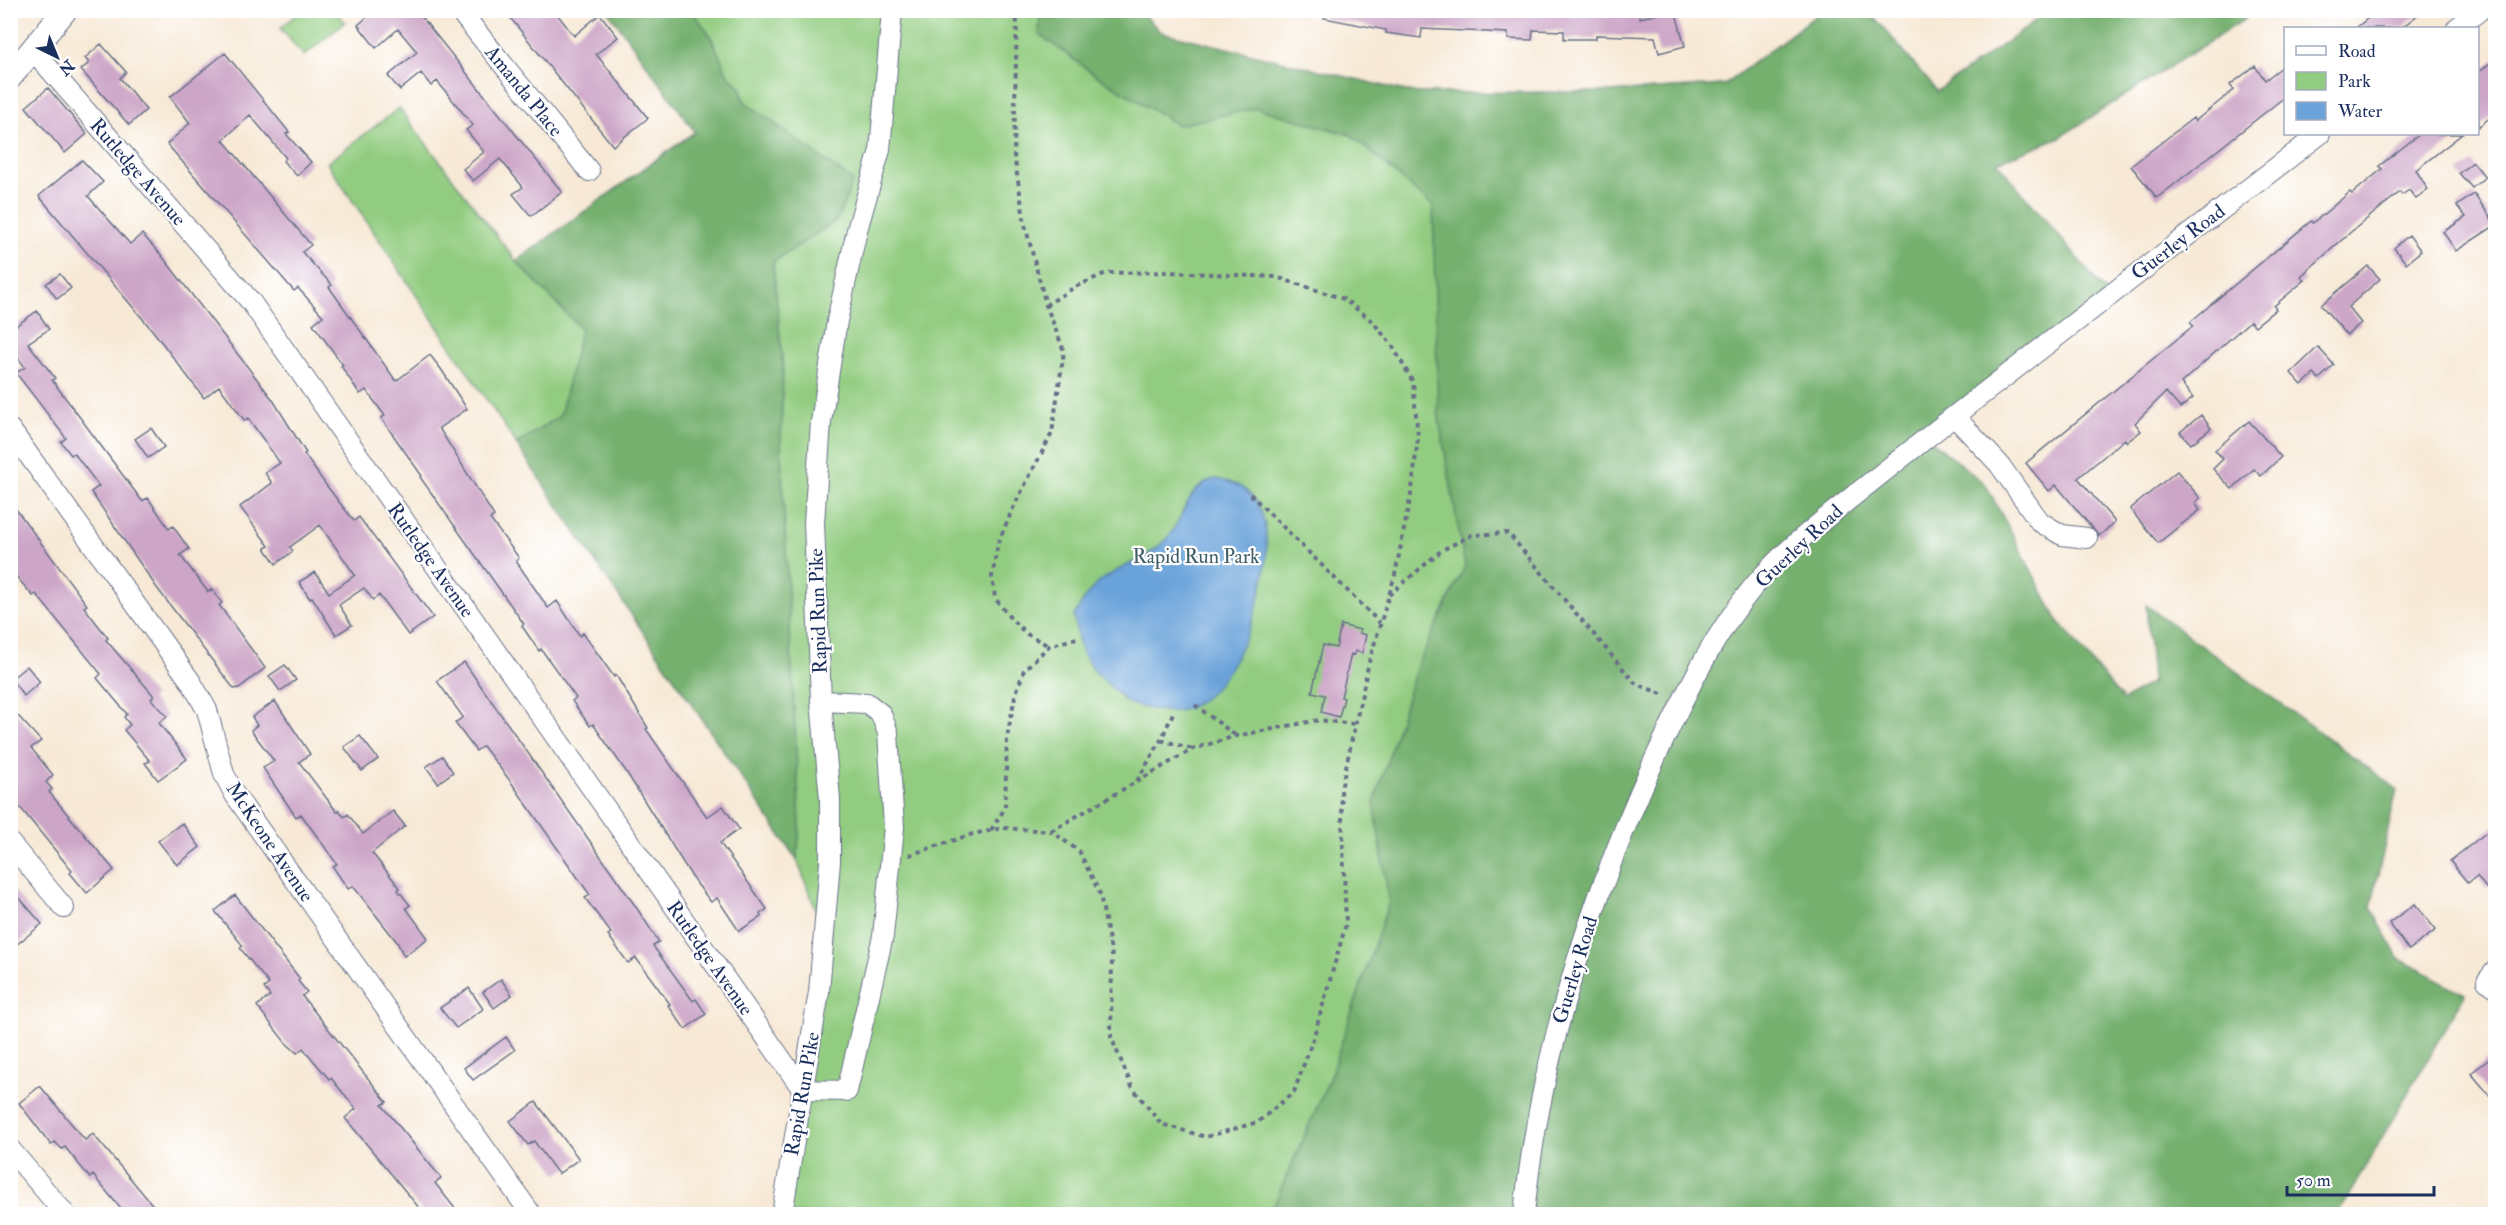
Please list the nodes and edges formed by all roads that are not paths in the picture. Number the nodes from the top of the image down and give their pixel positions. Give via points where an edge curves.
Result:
1 (459, 10) edge
2 (892, 10) edge
3 (2480, 10) edge
4 (60, 12) edge
5 (2458, 27) edge
6 (33, 50) junction
7 (10, 76) edge
8 (2319, 135) edge
9 (589, 171) dead end
10 (1954, 416) junction
11 (10, 429) edge
12 (2087, 538) dead end
13 (821, 700) junction
14 (10, 843) edge
15 (64, 908) dead end
16 (803, 1090) junction
17 (10, 1149) edge
18 (65, 1215) edge
19 (531, 1215) edge
20 (782, 1215) edge
21 (1524, 1215) edge

1 - 9 street, Amanda Place
2 - 13 street, Rapid Run Pike via 880,150 837,321 821,422 814,522
3 - 5 street
4 - 6 main road
6 - 7 main road
6 - 16 street, Rutledge Avenue via 257,311
8 - 10 street, Guerley Road
10 - 12 street via 1999,464 2040,522 2062,535
10 - 21 street, Guerley Road via 1779,559 1726,622 1682,702 1636,801 1577,957 1539,1108
11 - 19 street, McKeone Avenue via 191,682 207,710 224,774 235,795
13 - 16 street, Rapid Run Pike via 830,799 830,862 819,993
13 - 16 street via 867,703 881,714 888,733 894,827 883,936 847,1091
14 - 15 street
16 - 20 street, Rapid Run Pike
17 - 18 street

